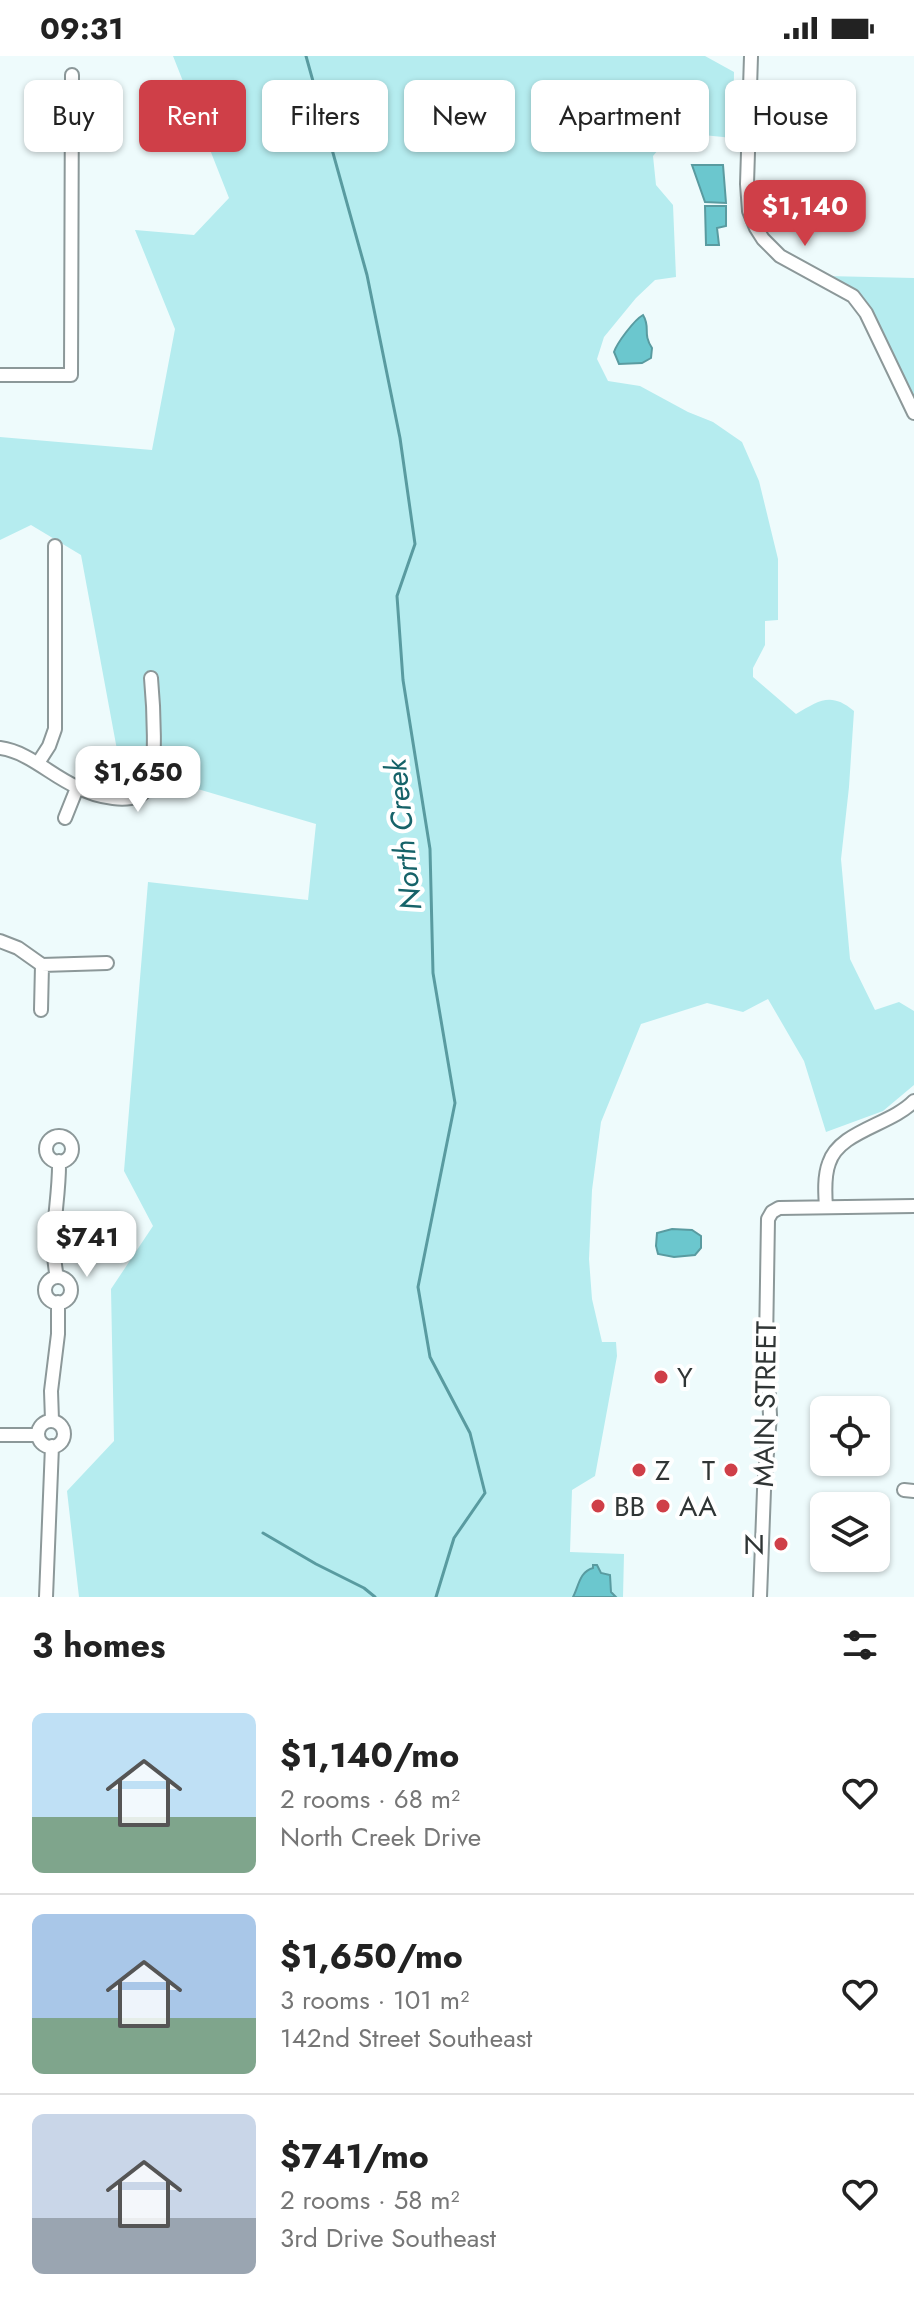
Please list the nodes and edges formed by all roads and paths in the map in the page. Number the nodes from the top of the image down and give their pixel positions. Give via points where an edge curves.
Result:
1 (751, 56) edge
2 (72, 75) dead end
3 (0, 375) edge
4 (914, 413) edge
5 (55, 546) dead end
6 (151, 678) dead end
7 (0, 748) edge
8 (38, 763) junction
9 (77, 788) junction
10 (65, 818) dead end
11 (0, 941) edge
12 (107, 963) dead end
13 (42, 965) junction
14 (41, 1010) dead end
15 (914, 1101) edge
16 (59, 1161) dead end
17 (914, 1206) edge
18 (826, 1207) junction
19 (52, 1420) junction
20 (0, 1435) edge
21 (38, 1435) junction
22 (52, 1446) junction
23 (46, 1597) edge
24 (760, 1597) edge

1 - 4 street via 747,184 756,228 780,256 853,296
2 - 3 street via 71,375
5 - 8 street via 55,729
6 - 9 street via 154,755 149,787 131,798 116,799
7 - 8 street
8 - 9 street
9 - 10 street
11 - 13 street
12 - 13 street
13 - 14 street
15 - 18 street via 840,1146 829,1160
16 - 19 street via 53,1253 57,1277 45,1290 58,1302
17 - 18 street
18 - 24 street, MAIN STREET via 779,1208 766,1229 770,1415
19 - 21 street
19 - 22 street via 64,1436
20 - 21 street
21 - 22 street
22 - 23 street

